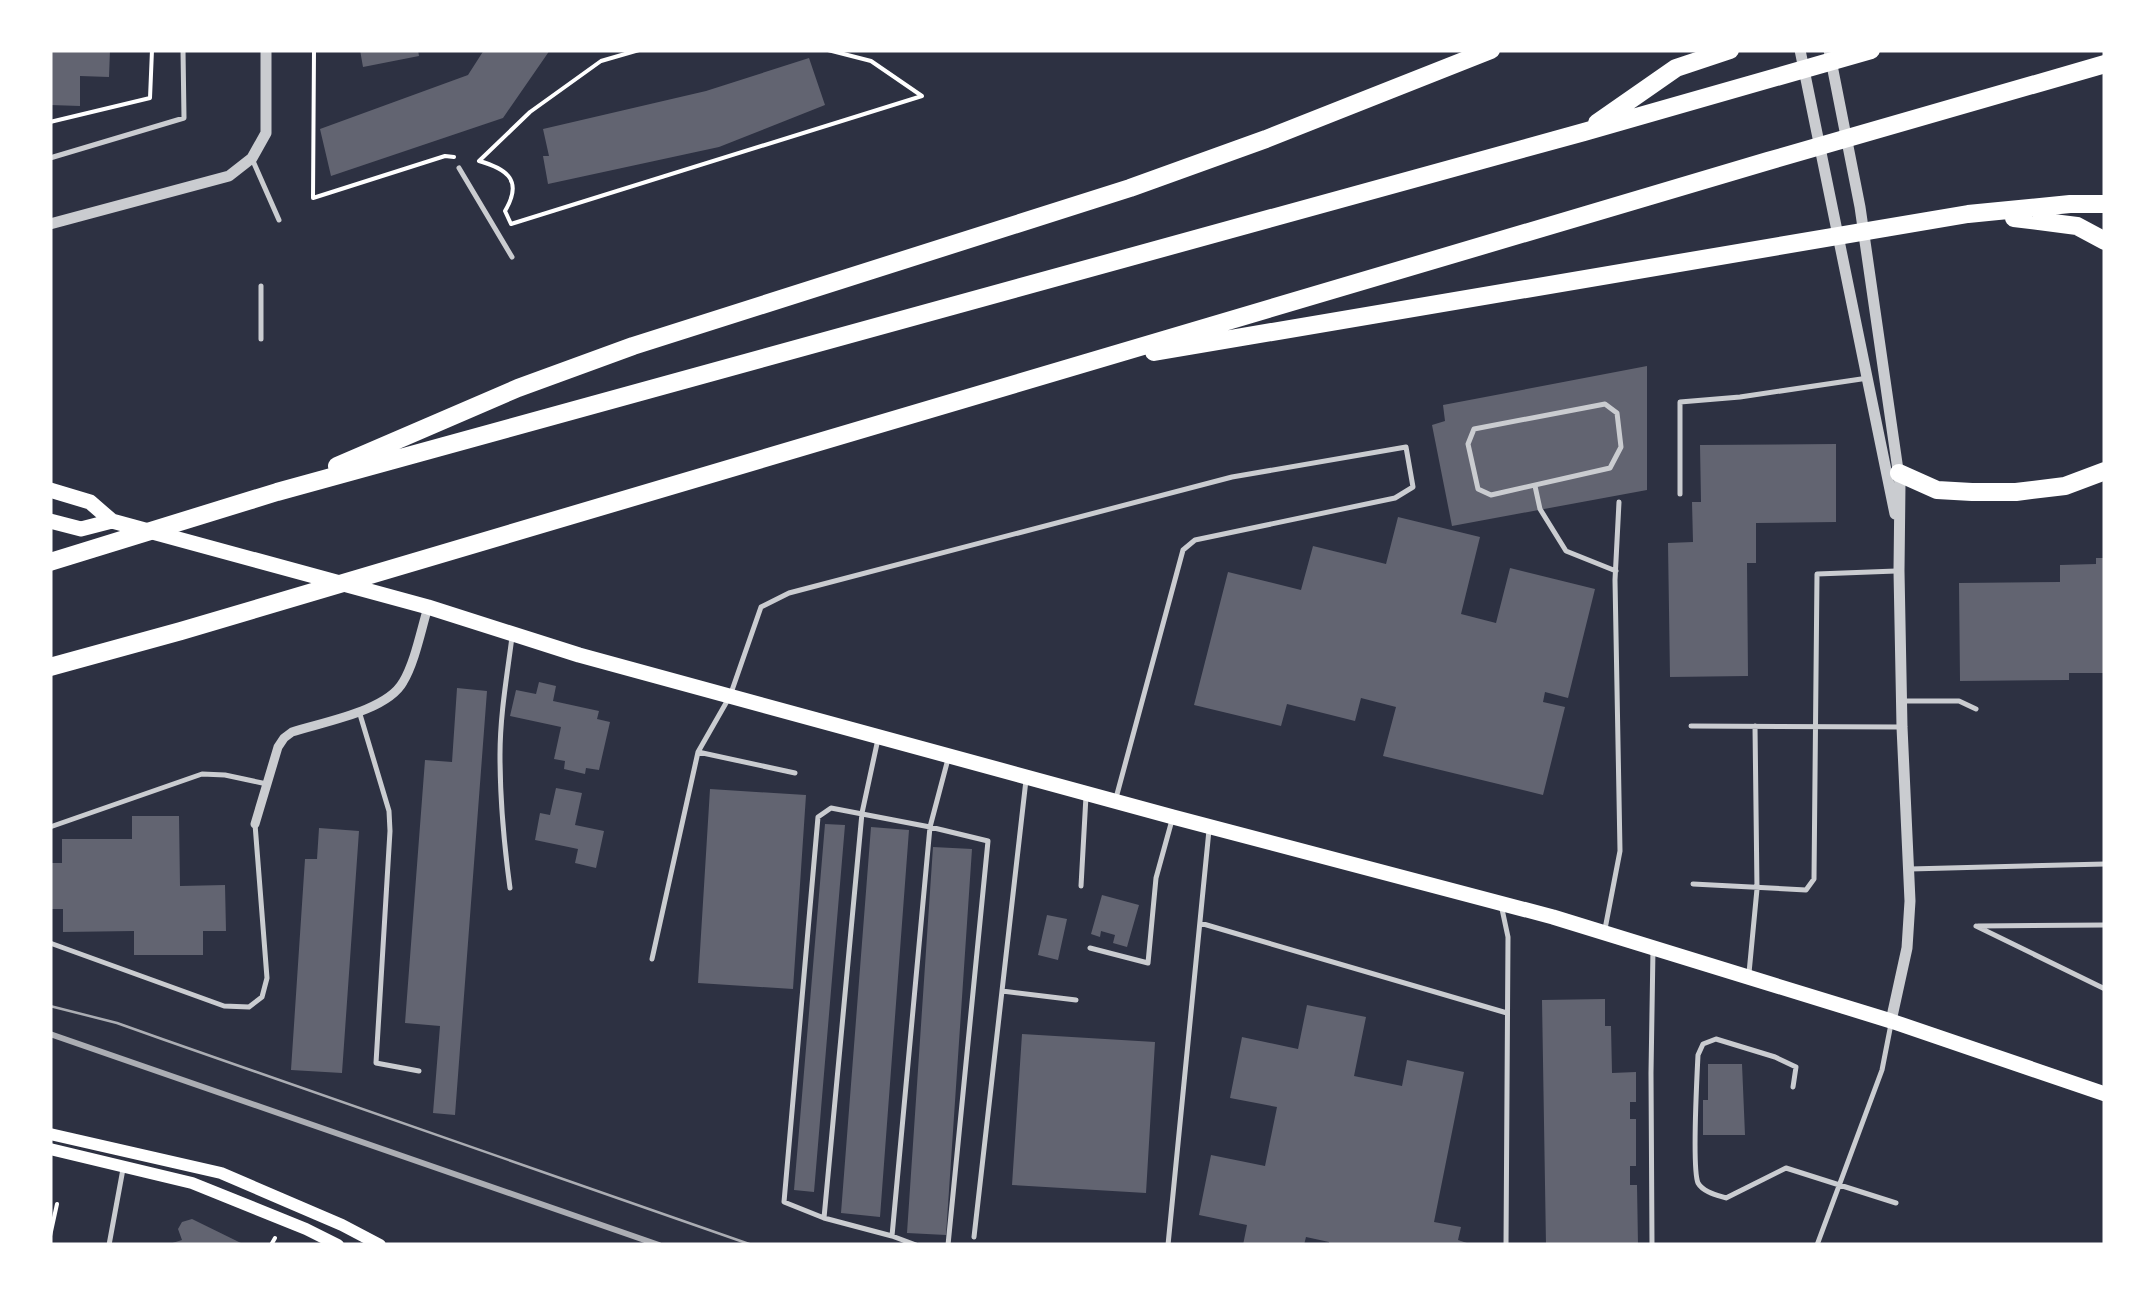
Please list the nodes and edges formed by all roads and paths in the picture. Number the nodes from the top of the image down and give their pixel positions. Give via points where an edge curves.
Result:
1 (152, 50) edge
2 (183, 50) edge
3 (266, 50) edge
4 (314, 50) edge
5 (639, 50) edge
6 (828, 50) edge
7 (1491, 50) edge
8 (1730, 50) edge
9 (1800, 50) edge
10 (1828, 50) edge
11 (1872, 50) edge
12 (2105, 64) edge
13 (1804, 69) junction
14 (50, 122) edge
15 (1584, 132) junction
16 (50, 158) edge
17 (252, 158) junction
18 (462, 158) dead end
19 (460, 168) dead end
20 (2105, 204) edge
21 (1968, 214) junction
22 (279, 220) dead end
23 (50, 224) edge
24 (2105, 240) edge
25 (512, 257) dead end
26 (261, 286) dead end
27 (260, 340) dead end
28 (1075, 366) junction
29 (1868, 378) junction
30 (2105, 471) edge
31 (1900, 473) junction
32 (1535, 486) junction
33 (50, 490) edge
34 (276, 492) junction
35 (1680, 494) dead end
36 (1619, 502) dead end
37 (50, 521) edge
38 (112, 521) junction
39 (1899, 532) junction
40 (52, 562) edge
41 (1616, 571) junction
42 (1899, 571) junction
43 (428, 608) junction
44 (512, 634) junction
45 (50, 667) edge
46 (730, 696) junction
47 (1902, 700) junction
48 (1976, 709) dead end
49 (358, 711) junction
50 (1691, 726) dead end
51 (1754, 726) junction
52 (1815, 727) junction
53 (1902, 727) junction
54 (879, 736) junction
55 (698, 752) junction
56 (948, 756) junction
57 (795, 773) dead end
58 (1026, 777) junction
59 (267, 784) junction
60 (1086, 793) junction
61 (1116, 801) junction
62 (862, 813) junction
63 (1173, 817) junction
64 (255, 824) joint
65 (1209, 826) junction
66 (50, 827) edge
67 (930, 827) junction
68 (2105, 864) edge
69 (1910, 869) junction
70 (1692, 884) dead end
71 (1081, 886) dead end
72 (510, 888) dead end
73 (1757, 889) junction
74 (1501, 903) junction
75 (1200, 923) junction
76 (2105, 925) edge
77 (1604, 932) junction
78 (50, 943) edge
79 (1653, 946) junction
80 (1090, 948) dead end
81 (652, 959) dead end
82 (1749, 977) junction
83 (2105, 989) edge
84 (1002, 991) junction
85 (1076, 1000) dead end
86 (1507, 1013) junction
87 (1891, 1021) junction
88 (419, 1070) dead end
89 (1793, 1087) dead end
90 (2105, 1094) edge
91 (50, 1134) edge
92 (50, 1149) edge
93 (128, 1150) junction
94 (124, 1166) junction
95 (1838, 1186) junction
96 (1896, 1203) dead end
97 (57, 1204) dead end
98 (824, 1218) junction
99 (50, 1236) edge
100 (892, 1236) junction
101 (974, 1237) dead end
102 (275, 1238) dead end
103 (108, 1245) edge
104 (271, 1245) edge
105 (338, 1245) edge
106 (380, 1245) edge
107 (916, 1245) edge
108 (948, 1245) edge
109 (1168, 1245) edge
110 (1506, 1245) edge
111 (1652, 1245) edge
112 (1817, 1245) edge

1 - 14 path via 150,98
2 - 16 lane via 184,118
3 - 17 street via 266,133
4 - 18 path via 313,198 445,156
5 - 6 path via 601,61 530,112 479,161 500,167 514,186 505,211 511,224 922,96 870,61
7 - 34 highway via 1130,188 518,388
8 - 15 highway via 1676,68
9 - 13 street
10 - 31 street via 1860,207
11 - 13 highway
12 - 28 highway
13 - 15 highway
13 - 29 street
15 - 34 highway
17 - 22 lane
17 - 23 street via 229,176
19 - 25 lane
20 - 21 highway
21 - 24 highway via 2078,226
21 - 28 highway
26 - 27 lane
28 - 45 highway
29 - 35 lane via 1680,402
29 - 39 street
30 - 31 highway via 2065,486 2002,492 1937,490
31 - 39 street
32 - 32 lane via 1610,468 1621,447 1617,413 1605,404 1474,430 1468,444 1478,488 1491,496
32 - 41 lane via 1540,509 1566,551
33 - 38 main road via 90,502
34 - 40 highway
36 - 41 lane
37 - 38 main road via 82,530
38 - 43 main road
39 - 42 street
41 - 77 lane via 1620,851
42 - 47 street
42 - 52 lane via 1817,574
43 - 44 main road
43 - 49 street via 404,680 380,704
44 - 46 main road
44 - 72 lane via 500,754
46 - 54 main road
46 - 55 lane
46 - 61 lane via 761,608 789,593 1232,477 1406,447 1413,487 1395,498 1195,540 1183,550
47 - 48 lane via 1959,701
47 - 53 street
49 - 59 street via 284,738
49 - 88 lane via 389,811 376,1063
50 - 51 lane
51 - 52 lane
51 - 73 lane
52 - 53 lane
52 - 73 lane via 1814,879 1806,890
53 - 69 street
54 - 56 main road
54 - 62 lane
55 - 57 lane
55 - 81 lane
56 - 58 main road
56 - 67 lane
58 - 60 main road
58 - 84 lane
59 - 64 street
59 - 66 lane via 202,774
60 - 61 main road
60 - 71 lane
61 - 63 main road
62 - 67 lane
62 - 98 lane
62 - 98 lane via 830,808 818,817 784,1202
63 - 65 main road
63 - 80 lane via 1156,878 1148,963
64 - 78 lane via 267,978 262,997 249,1007 224,1006
65 - 74 main road
65 - 75 lane
67 - 100 lane
67 - 108 lane via 988,841
68 - 69 lane
69 - 87 street via 1907,948
70 - 73 lane
73 - 82 lane
74 - 77 main road
74 - 86 lane via 1508,937
75 - 86 lane
75 - 109 lane
76 - 83 lane via 1976,926
77 - 79 main road
79 - 82 main road
79 - 111 lane
82 - 87 main road
84 - 85 lane
84 - 101 lane
86 - 110 lane
87 - 90 main road
87 - 95 lane via 1882,1070
89 - 95 lane via 1796,1067 1716,1038 1703,1044 1698,1182 1726,1198 1786,1168
91 - 93 main road
92 - 94 main road
93 - 94 lane
93 - 106 main road via 222,1173
94 - 103 lane
94 - 105 main road via 192,1182
95 - 96 lane
95 - 112 lane
97 - 99 path
98 - 100 lane
100 - 107 lane
102 - 104 path

